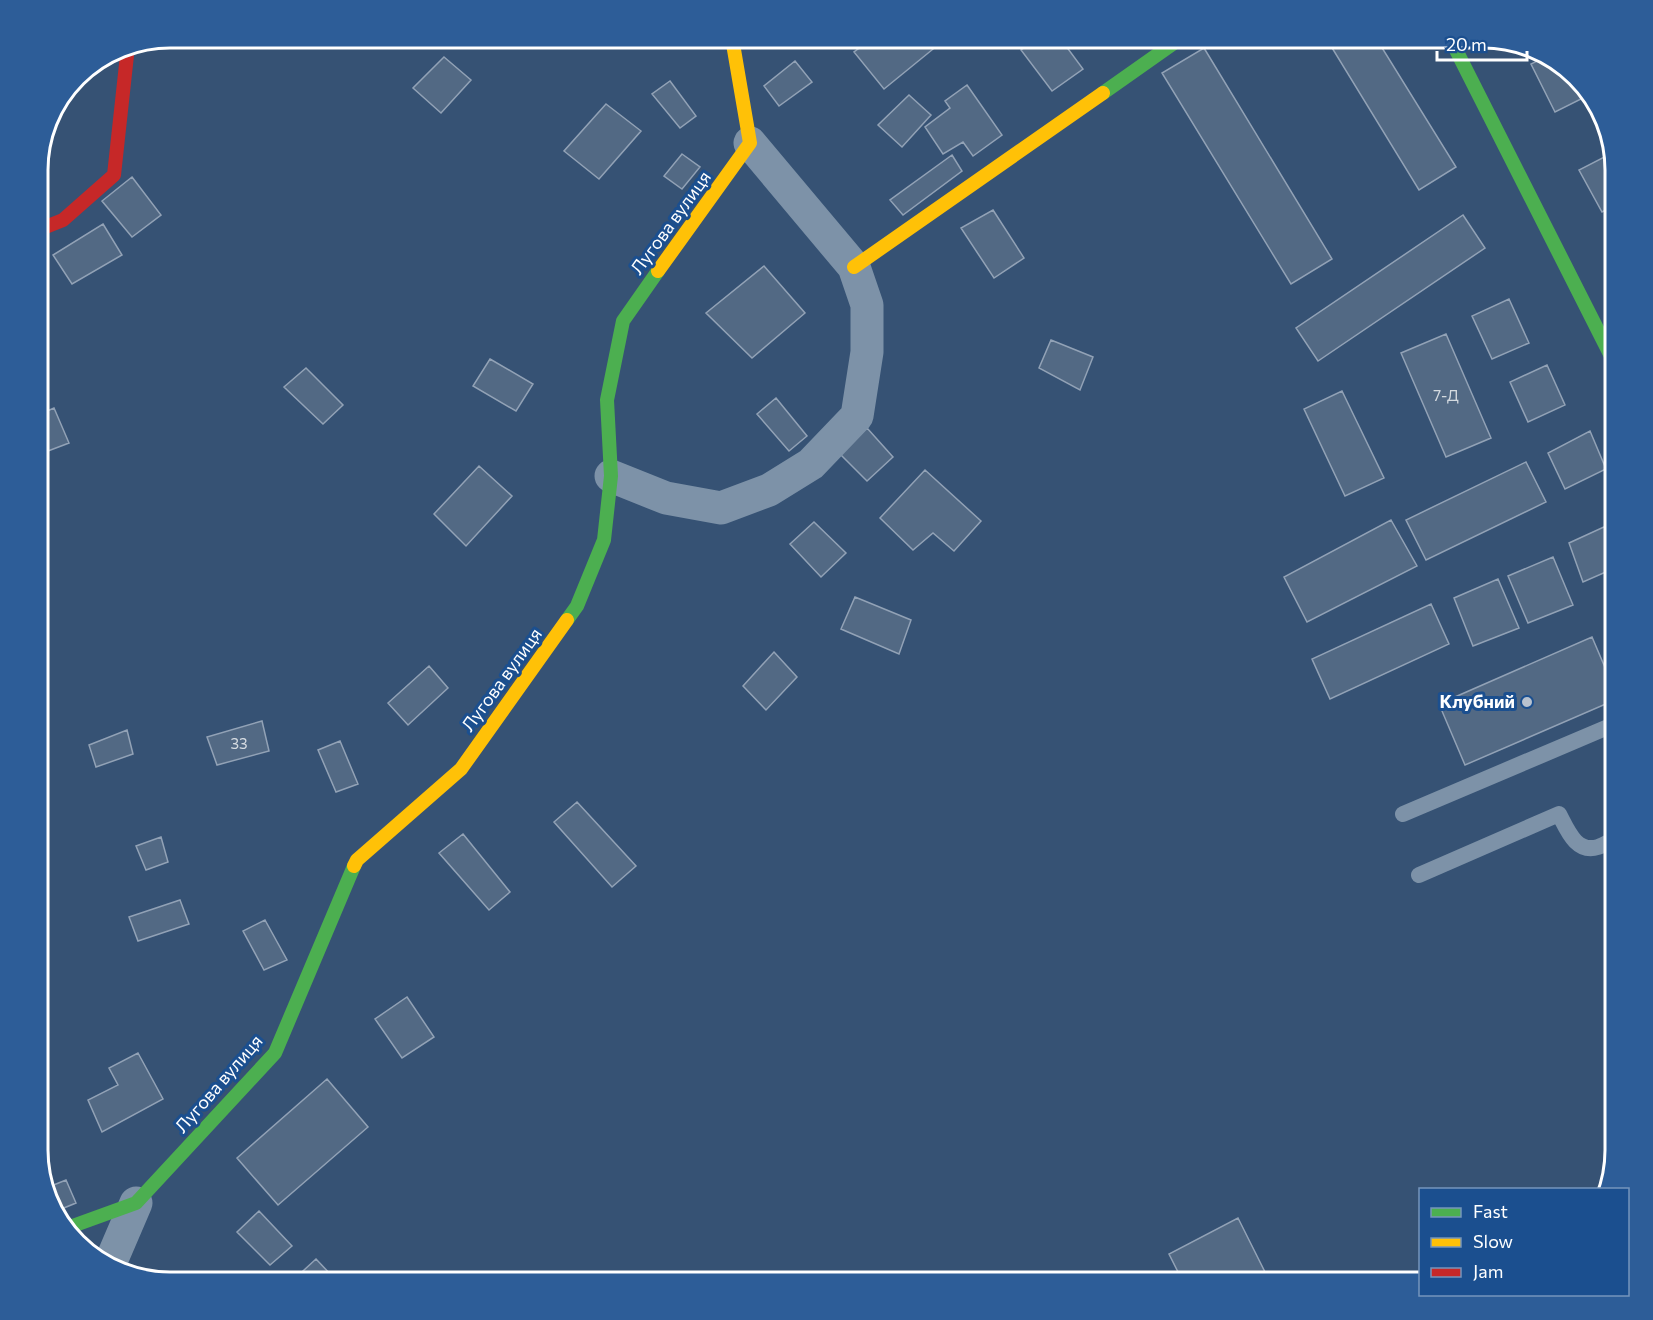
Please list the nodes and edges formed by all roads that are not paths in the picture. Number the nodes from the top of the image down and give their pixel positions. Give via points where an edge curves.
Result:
1 (734, 48) edge
2 (1167, 48) edge
3 (1455, 48) edge
4 (127, 56) edge
5 (750, 143) junction
6 (48, 226) edge
7 (854, 267) junction
8 (1605, 342) edge
9 (611, 476) junction
10 (1605, 729) edge
11 (1403, 814) dead end
12 (1605, 844) edge
13 (1419, 875) dead end
14 (136, 1203) junction
15 (74, 1225) edge
16 (113, 1257) edge

1 - 5 street
2 - 7 street
3 - 8 street
4 - 6 street via 114,175 63,220
5 - 7 street
5 - 9 street, Лугова вулиця via 623,321 607,400
7 - 9 street via 867,305 867,352 857,416 811,464 769,490 721,508 666,498
9 - 14 street, Лугова вулиця via 604,540 578,606 461,769 357,860 275,1053
10 - 11 lane
12 - 13 lane via 1596,848 1572,839 1559,814
14 - 15 street, Лугова вулиця
14 - 16 street

